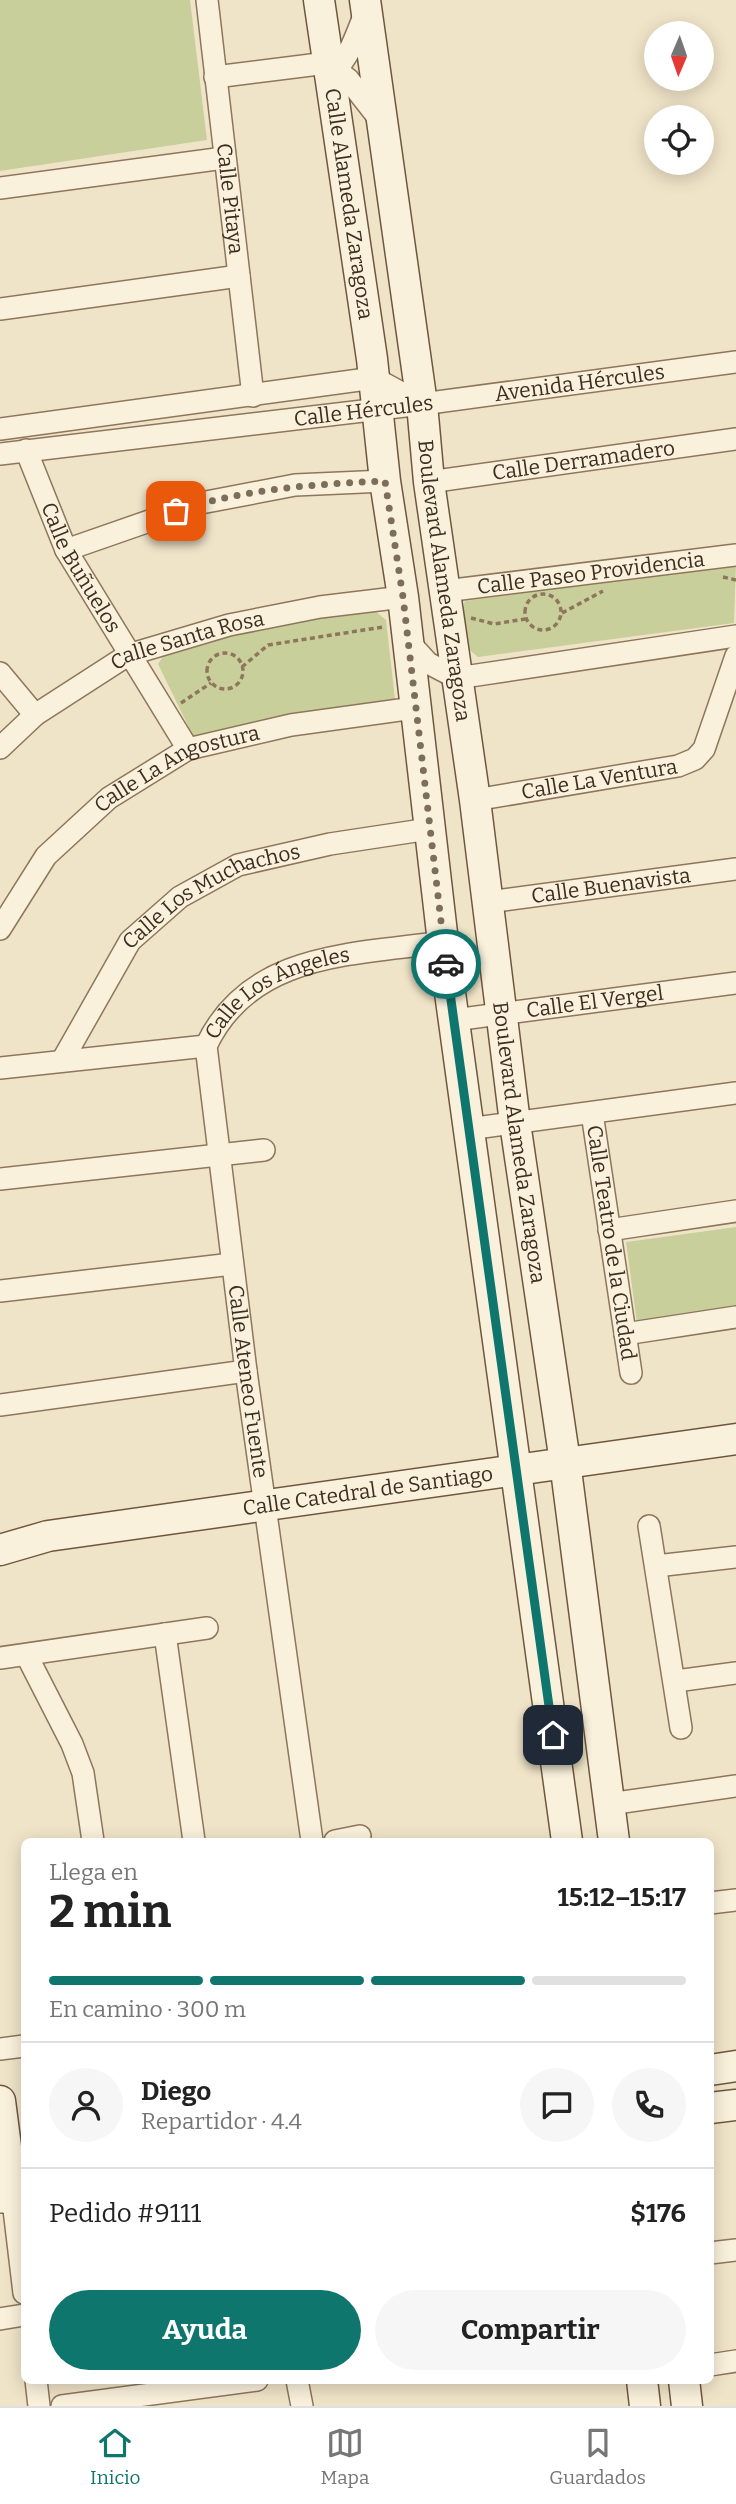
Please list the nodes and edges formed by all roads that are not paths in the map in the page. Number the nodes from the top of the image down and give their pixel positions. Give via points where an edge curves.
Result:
1 (206, 0) edge
2 (319, 0) edge
3 (365, 6) edge
4 (331, 69) junction
5 (216, 84) junction
6 (381, 121) junction
7 (224, 158) junction
8 (0, 188) edge
9 (239, 276) junction
10 (0, 309) edge
11 (736, 362) edge
12 (374, 378) junction
13 (253, 396) junction
14 (422, 404) junction
15 (377, 409) junction
16 (0, 429) edge
17 (736, 439) edge
18 (26, 450) junction
19 (0, 454) edge
20 (385, 481) junction
21 (429, 482) junction
22 (66, 550) junction
23 (736, 555) edge
24 (446, 599) junction
25 (406, 620) junction
26 (736, 636) edge
27 (128, 655) junction
28 (736, 656) edge
29 (0, 673) edge
30 (457, 678) junction
31 (414, 708) junction
32 (35, 715) junction
33 (0, 748) edge
34 (188, 749) junction
35 (475, 800) junction
36 (429, 830) junction
37 (736, 869) edge
38 (488, 902) junction
39 (0, 929) edge
40 (443, 942) junction
41 (736, 983) edge
42 (501, 1014) junction
43 (454, 1020) junction
44 (206, 1046) junction
45 (62, 1061) junction
46 (0, 1068) edge
47 (736, 1093) edge
48 (592, 1113) junction
49 (515, 1123) junction
50 (468, 1129) junction
51 (264, 1150) dead end
52 (219, 1157) junction
53 (0, 1179) edge
54 (736, 1211) edge
55 (609, 1230) junction
56 (232, 1264) junction
57 (0, 1291) edge
58 (736, 1317) edge
59 (625, 1334) junction
60 (246, 1371) junction
61 (631, 1373) dead end
62 (0, 1405) edge
63 (736, 1439) edge
64 (565, 1462) junction
65 (518, 1468) junction
66 (264, 1505) junction
67 (649, 1525) dead end
68 (0, 1550) edge
69 (736, 1557) edge
70 (656, 1566) junction
71 (207, 1628) dead end
72 (165, 1634) junction
73 (27, 1656) junction
74 (0, 1658) edge
75 (736, 1673) edge
76 (676, 1681) junction
77 (681, 1728) dead end
78 (736, 1786) edge
79 (609, 1804) junction
80 (360, 1836) dead end
81 (93, 1838) edge
82 (194, 1838) edge
83 (312, 1838) edge
84 (350, 1838) edge
85 (567, 1838) edge
86 (614, 1838) edge
87 (736, 1900) edge
88 (714, 1903) edge
89 (21, 2046) edge
90 (0, 2049) edge
91 (736, 2066) edge
92 (714, 2069) edge
93 (0, 2101) edge
94 (736, 2105) edge
95 (714, 2108) edge
96 (16, 2156) edge
97 (12, 2201) edge
98 (736, 2250) edge
99 (714, 2253) edge
100 (21, 2271) edge
101 (21, 2316) edge
102 (0, 2319) edge
103 (736, 2361) edge
104 (714, 2364) edge
105 (36, 2384) edge
106 (227, 2384) edge
107 (298, 2384) edge
108 (642, 2384) edge
109 (684, 2384) edge
110 (39, 2406) edge
111 (62, 2406) edge
112 (302, 2406) edge
113 (645, 2406) edge
114 (687, 2406) edge

1 - 5 street, Calle Pitaya
2 - 4 street, Calle Alameda Zaragoza
3 - 4 street
3 - 6 street, Calle Alameda Zaragoza
4 - 5 street
4 - 6 street
4 - 12 street, Calle Alameda Zaragoza
5 - 7 street, Calle Pitaya
6 - 14 street, Calle Alameda Zaragoza
7 - 8 street
7 - 9 street, Calle Pitaya
9 - 10 street
9 - 13 street, Calle Pitaya
11 - 14 street, Avenida Hércules
12 - 13 street, Calle Hércules
12 - 14 street, Calle Hércules
12 - 15 street, Calle Alameda Zaragoza
13 - 16 street, Calle Hércules
14 - 15 street, Calle Hércules
14 - 21 street, Boulevard Alameda Zaragoza
15 - 18 street, Calle Hércules
15 - 20 street, Boulevard Alameda Zaragoza
17 - 21 street, Calle Derramadero
18 - 19 street, Calle Hércules
18 - 22 street, Calle Buñuelos
20 - 22 street via 295,485 201,503
20 - 25 street, Boulevard Alameda Zaragoza
21 - 24 street, Boulevard Alameda Zaragoza
22 - 27 street, Calle Buñuelos
23 - 24 street, Calle Paseo Providencia
24 - 30 street, Boulevard Alameda Zaragoza
25 - 27 street, Calle Santa Rosa via 320,607 229,625
25 - 30 street via 428,663
25 - 31 street, Boulevard Alameda Zaragoza
26 - 30 street
27 - 32 street, Calle Santa Rosa
27 - 34 street, Calle Buñuelos
28 - 35 street, Calle La Ventura via 709,737 695,759 678,766
29 - 32 street
30 - 35 street, Boulevard Alameda Zaragoza
31 - 34 street, Calle La Angostura via 291,724
31 - 36 street, Boulevard Alameda Zaragoza
32 - 33 street, Calle Santa Rosa
34 - 39 street, Calle La Angostura via 108,798 46,856
35 - 38 street, Boulevard Alameda Zaragoza
36 - 40 street, Boulevard Alameda Zaragoza
36 - 45 street, Calle Los Muchachos via 330,844 239,865 180,897 130,941
37 - 38 street, Calle Buenavista
38 - 42 street, Boulevard Alameda Zaragoza
40 - 43 street, Boulevard Alameda Zaragoza
40 - 44 street, Calle Los Ángeles via 317,961 271,976 234,1002
41 - 42 street, Calle El Vergel
42 - 43 street, Calle El Vergel
42 - 49 street, Boulevard Alameda Zaragoza
43 - 50 street, Boulevard Alameda Zaragoza
44 - 45 street, Calle Los Ángeles
44 - 52 street, Calle Ateneo Fuente
45 - 46 street, Calle Los Ángeles
47 - 48 street
48 - 49 street
48 - 55 street, Calle Teatro de la Ciudad
49 - 50 street
49 - 64 street, Boulevard Alameda Zaragoza
50 - 65 street, Boulevard Alameda Zaragoza
51 - 52 street
52 - 53 street
52 - 56 street, Calle Ateneo Fuente
54 - 55 street
55 - 59 street, Calle Teatro de la Ciudad
56 - 57 street
56 - 60 street, Calle Ateneo Fuente
58 - 59 street
59 - 61 street, Calle Teatro de la Ciudad
60 - 62 street
60 - 66 street, Calle Ateneo Fuente
63 - 64 street, Calle Catedral de Santiago
64 - 65 street, Calle Catedral de Santiago
64 - 79 street, Boulevard Alameda Zaragoza
65 - 66 street, Calle Catedral de Santiago
65 - 85 street, Boulevard Alameda Zaragoza
66 - 68 street, Calle Catedral de Santiago via 48,1536
66 - 83 street, Calle Ateneo Fuente
67 - 70 street
69 - 70 street
70 - 76 street
71 - 72 street
72 - 73 street
72 - 82 street
73 - 74 street
73 - 81 street via 83,1773
75 - 76 street
76 - 77 street
78 - 79 street
79 - 86 street, Boulevard Alameda Zaragoza
80 - 84 street
87 - 88 street
89 - 90 street
91 - 92 street
93 - 96 street
94 - 95 street
96 - 97 street
97 - 100 street
98 - 99 street
101 - 102 street
103 - 104 street
105 - 110 street
106 - 111 street
107 - 112 street
108 - 113 street
109 - 114 street

